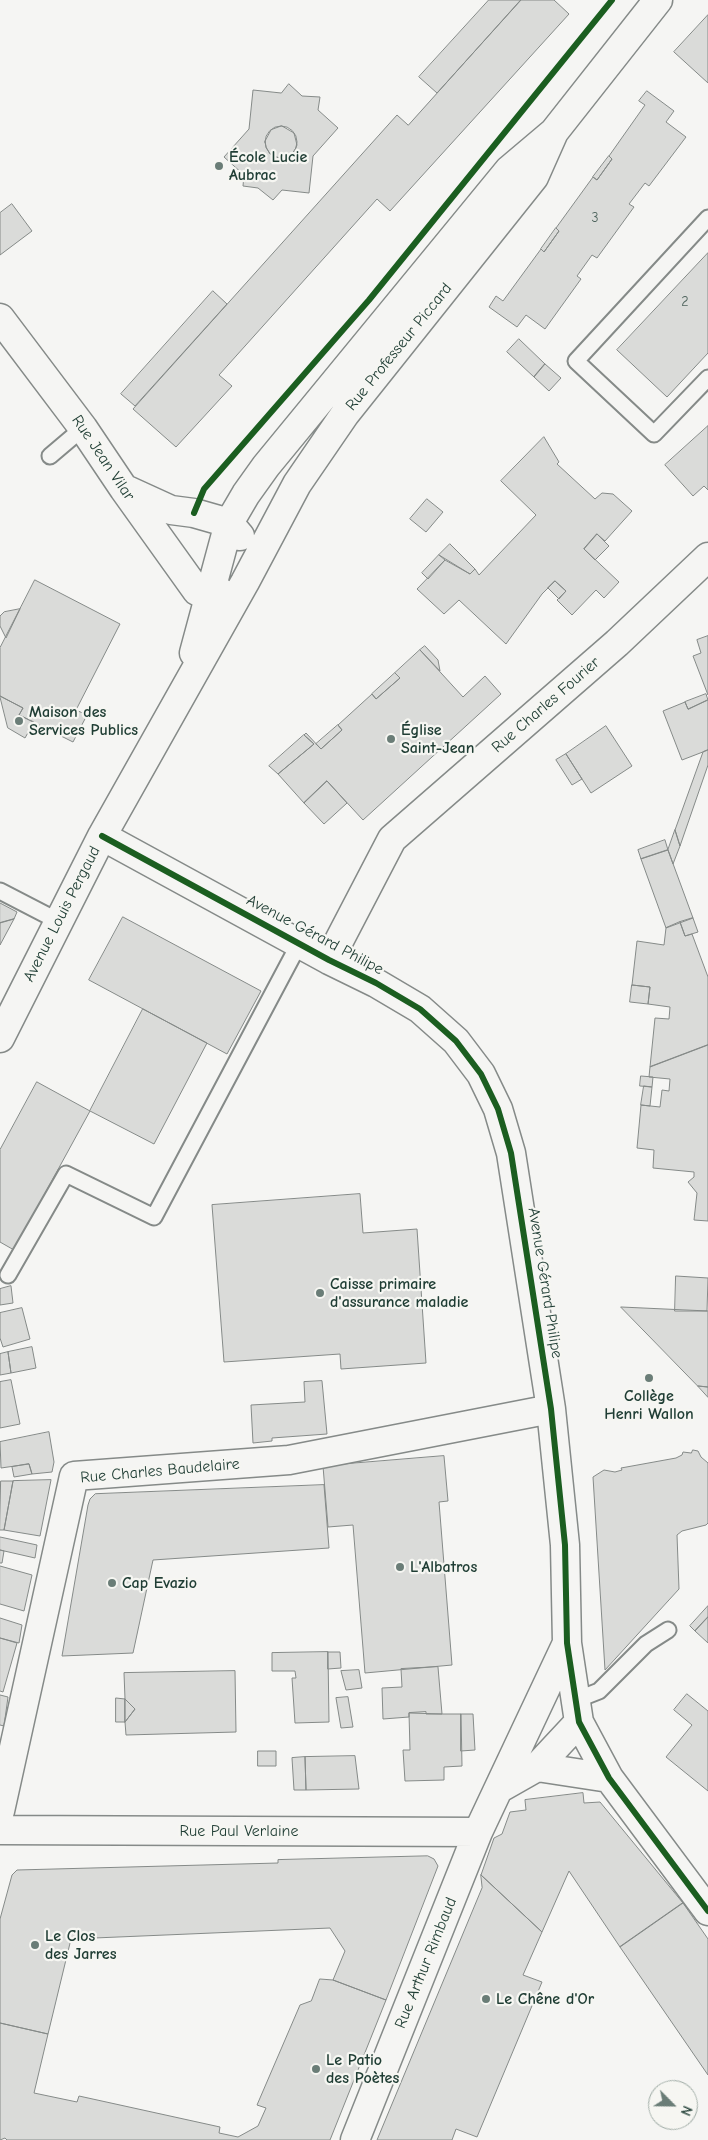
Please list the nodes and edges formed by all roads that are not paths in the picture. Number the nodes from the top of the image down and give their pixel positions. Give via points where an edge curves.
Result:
1 (658, 0) edge
2 (554, 132) junction
3 (708, 218) edge
4 (0, 318) edge
5 (708, 378) edge
6 (84, 428) junction
7 (50, 456) dead end
8 (124, 488) junction
9 (229, 523) junction
10 (708, 557) edge
11 (248, 574) junction
12 (208, 597) junction
13 (185, 686) junction
14 (102, 836) junction
15 (0, 891) edge
16 (58, 921) junction
17 (299, 944) junction
18 (329, 960) junction
19 (0, 1038) edge
20 (8, 1275) dead end
21 (551, 1409) junction
22 (668, 1630) dead end
23 (567, 1643) junction
24 (577, 1711) junction
25 (530, 1723) junction
26 (537, 1767) junction
27 (609, 1778) junction
28 (500, 1788) junction
29 (0, 1811) edge
30 (0, 1830) edge
31 (478, 1832) junction
32 (706, 1903) edge
33 (355, 2140) edge

1 - 2 street, Rue Professeur Piccard
2 - 9 street, Rue Professeur Piccard via 509,170 266,466
2 - 11 street, Rue Professeur Piccard via 534,176 495,229 345,414 297,484
3 - 5 lane via 576,361 654,434
4 - 6 street, Rue Jean Vilar
6 - 7 lane
6 - 8 street, Rue Jean Vilar
8 - 9 street via 170,510
8 - 12 street, Rue Jean Vilar via 197,591
9 - 11 street via 246,546
9 - 12 street, Avenue Louis Pergaud
10 - 18 street, Rue Charles Fourier via 617,643 392,839
11 - 12 street via 226,594
11 - 13 street, Avenue Louis Pergaud
12 - 13 street, Avenue Louis Pergaud
13 - 14 street, Avenue Louis Pergaud
14 - 16 street, Avenue Louis Pergaud
14 - 17 street, Avenue Gérard Philipe
15 - 16 lane
16 - 19 street, Avenue Louis Pergaud
17 - 18 street, Avenue Gérard Philipe
17 - 20 lane via 154,1217 66,1174
18 - 21 street, Avenue Gérard Philipe via 420,1009 456,1041 481,1074 498,1109 511,1153
21 - 23 street, Avenue Gérard Philipe via 564,1545
21 - 29 street, Rue Charles Baudelaire via 289,1460 74,1476
22 - 24 lane via 646,1644
23 - 24 street, Avenue Gérard Philipe
23 - 25 street, Rue Arthur Rimbaud
24 - 25 street
24 - 26 street
24 - 27 street, Avenue Gérard Philipe
25 - 28 street, Rue Arthur Rimbaud
26 - 27 street
26 - 28 street
27 - 32 street, Avenue Gérard Philipe
28 - 31 street, Rue Arthur Rimbaud
30 - 31 street, Rue Paul Verlaine
31 - 33 street, Rue Arthur Rimbaud

